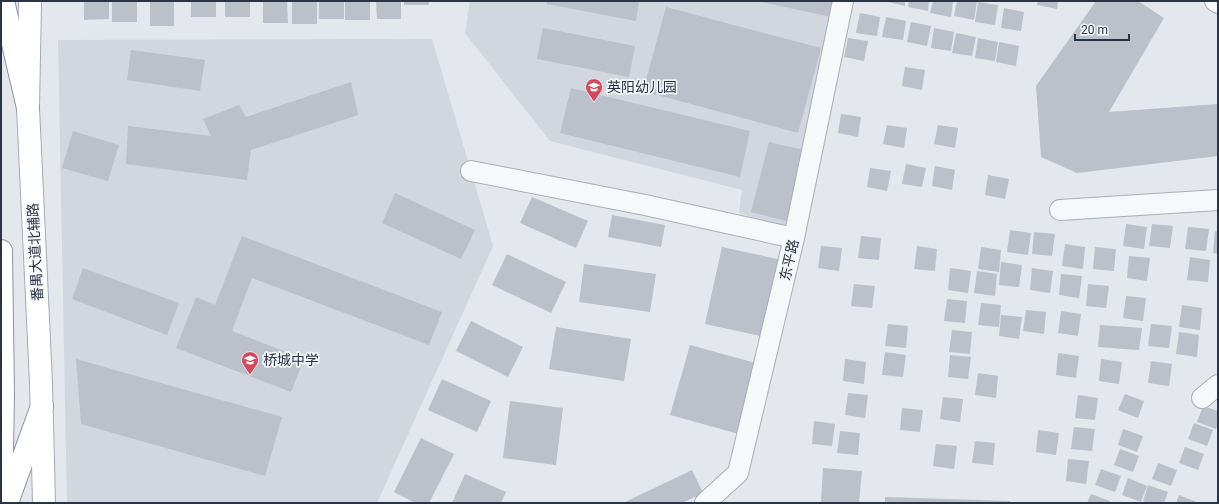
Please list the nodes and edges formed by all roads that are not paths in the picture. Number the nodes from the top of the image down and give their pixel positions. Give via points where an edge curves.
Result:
1 (3, 1) edge
2 (30, 1) edge
3 (843, 1) edge
4 (1215, 1) edge
5 (1218, 3) edge
6 (28, 108) junction
7 (471, 171) dead end
8 (1218, 200) edge
9 (1060, 210) dead end
10 (794, 238) junction
11 (1, 251) edge
12 (1218, 385) edge
13 (1202, 398) dead end
14 (42, 406) junction
15 (2, 503) edge
16 (7, 503) edge
17 (44, 503) edge
18 (705, 503) edge

1 - 6 main road
2 - 6 main road, 番禺大道北辅路
3 - 10 street, 东平路
4 - 5 street
6 - 14 main road, 番禺大道北辅路
7 - 10 street via 645,204
8 - 9 street
10 - 18 street, 东平路 via 738,473
11 - 15 main road
12 - 13 street
14 - 16 main road
14 - 17 main road, 番禺大道北辅路

